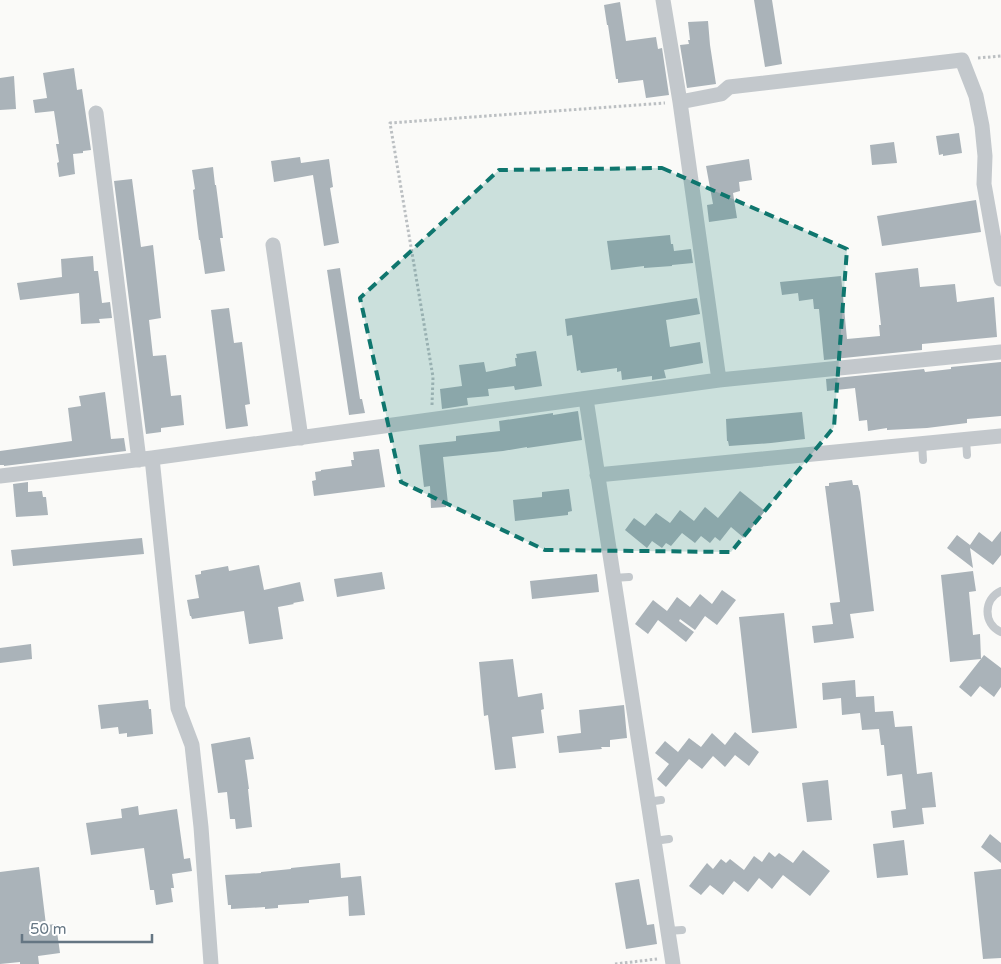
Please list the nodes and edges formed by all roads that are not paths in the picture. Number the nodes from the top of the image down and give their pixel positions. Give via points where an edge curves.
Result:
1 (663, 0) edge
2 (680, 102) junction
3 (96, 114) dead end
4 (273, 245) dead end
5 (1001, 279) edge
6 (1001, 352) edge
7 (719, 380) junction
8 (586, 399) junction
9 (1001, 436) edge
10 (301, 438) junction
11 (966, 439) junction
12 (922, 443) junction
13 (967, 455) dead end
14 (146, 459) junction
15 (923, 460) dead end
16 (597, 475) junction
17 (0, 476) edge
18 (1001, 591) edge
19 (1001, 632) edge
20 (672, 960) edge
21 (211, 964) edge

1 - 2 street
2 - 5 street via 721,94 729,87 962,60 976,96 982,126 984,184
2 - 7 street
3 - 14 street
4 - 10 street
6 - 7 street
7 - 8 street
8 - 10 street
8 - 16 street
9 - 11 street
10 - 14 street
11 - 12 street
11 - 13 lane
12 - 15 lane
12 - 16 street
14 - 17 street
14 - 21 street via 178,708 192,745
16 - 20 street via 621,578 675,931
18 - 19 lane via 992,596 987,608 992,626

